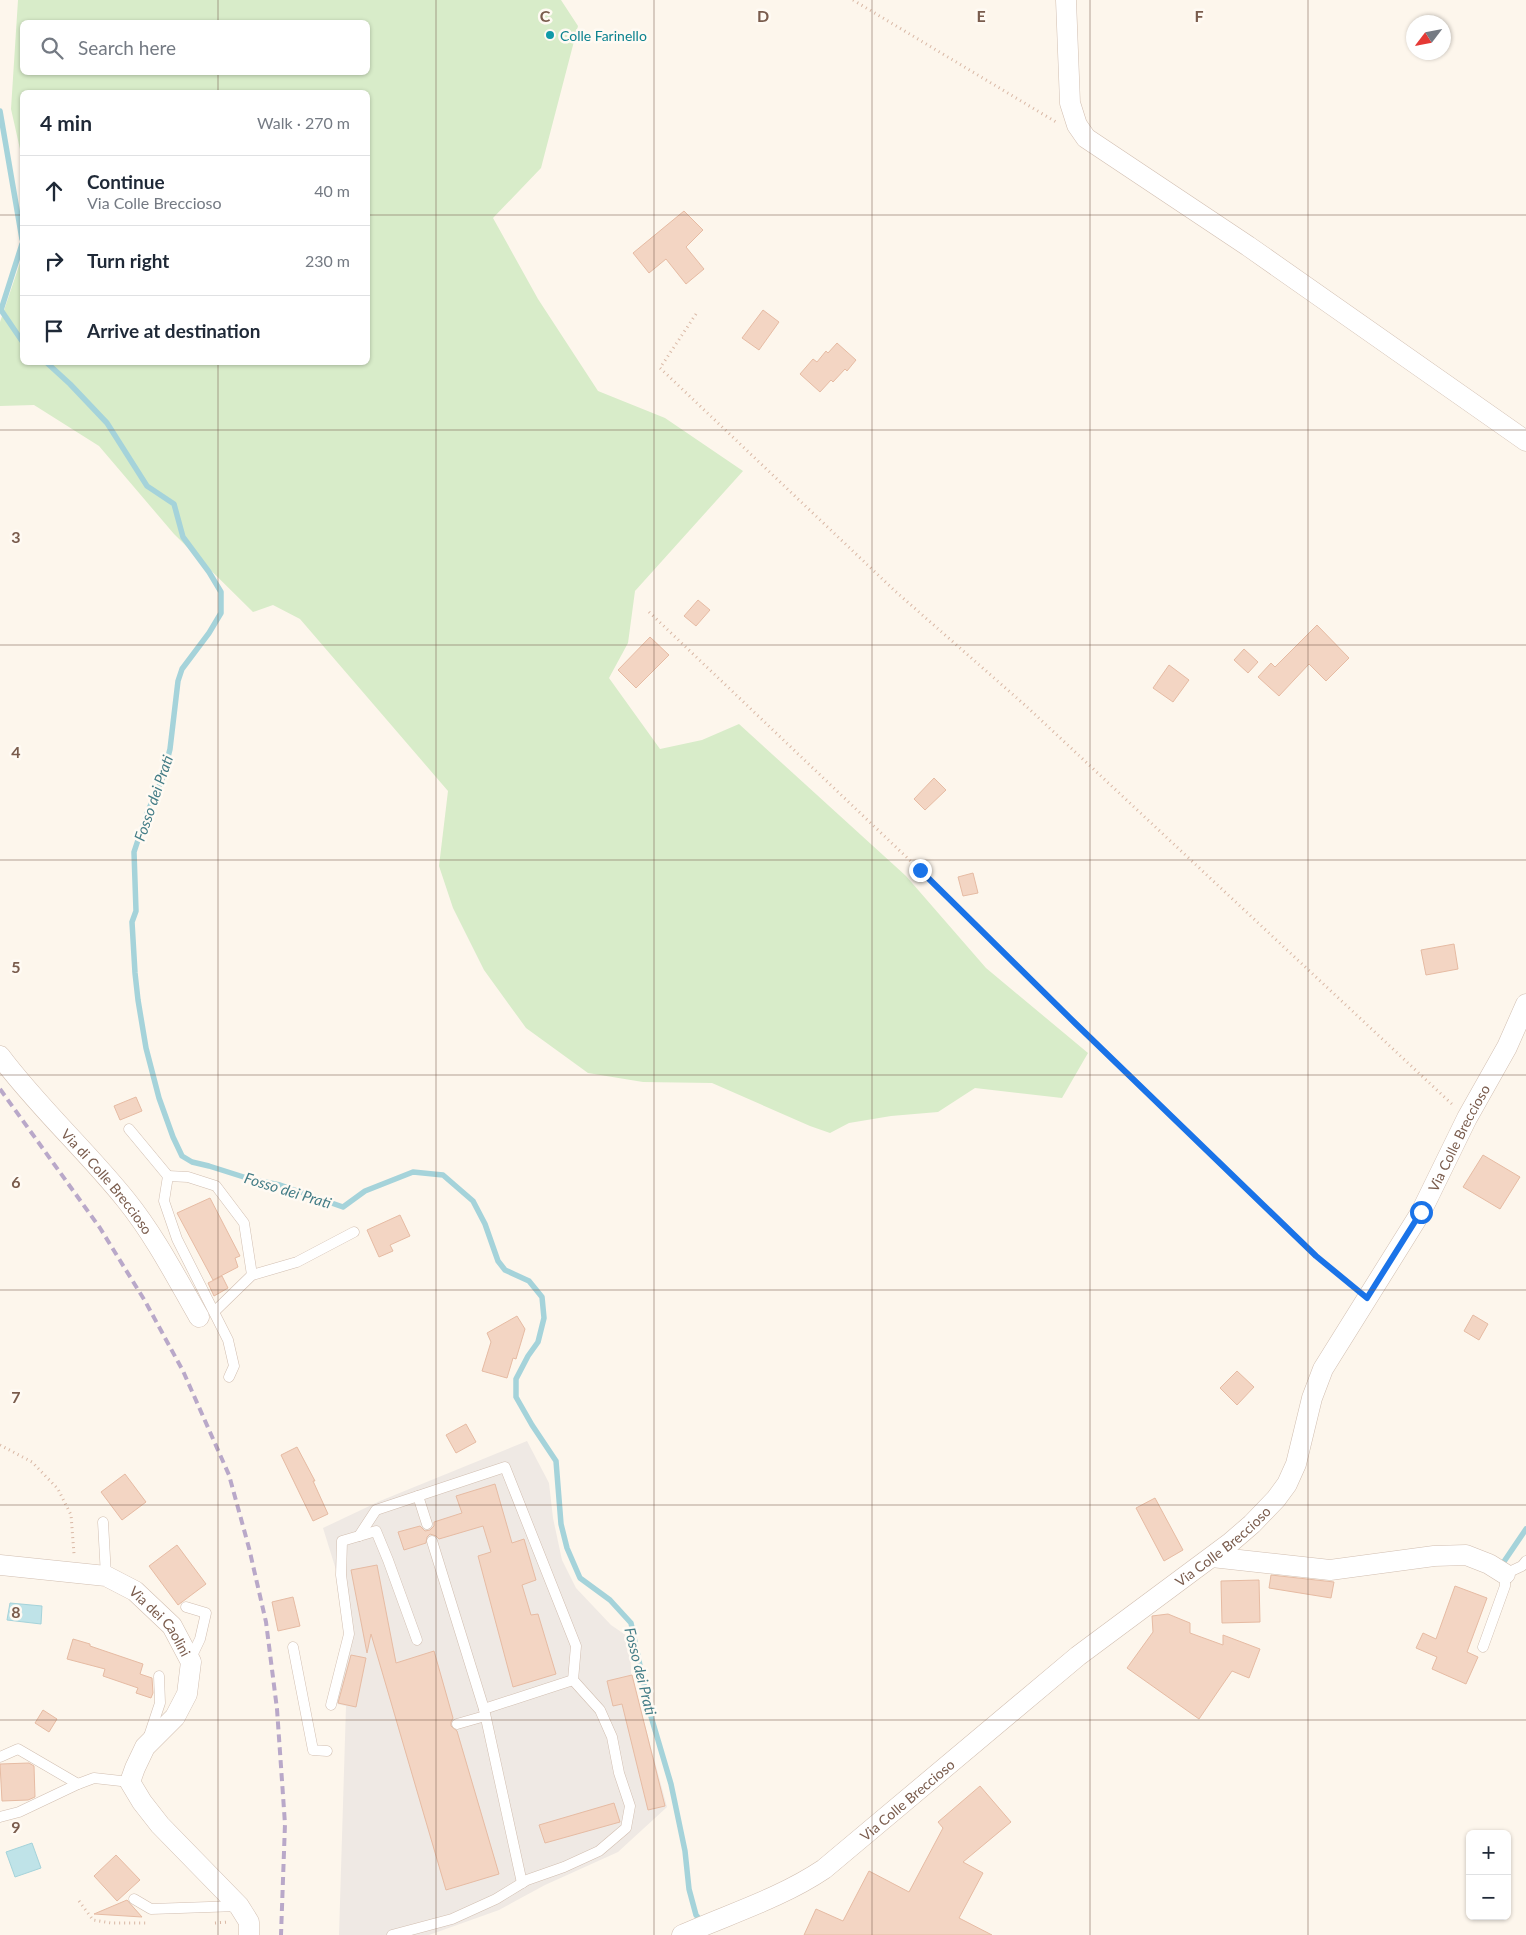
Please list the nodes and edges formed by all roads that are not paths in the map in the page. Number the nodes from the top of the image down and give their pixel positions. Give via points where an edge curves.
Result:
1 (1066, 0) edge
2 (1526, 441) edge
3 (1526, 1004) edge
4 (0, 1056) edge
5 (130, 1129) dead end
6 (168, 1176) junction
7 (354, 1232) dead end
8 (252, 1275) junction
9 (207, 1314) junction
10 (229, 1377) dead end
11 (418, 1496) junction
12 (103, 1522) dead end
13 (427, 1524) dead end
14 (359, 1536) junction
15 (432, 1541) dead end
16 (1212, 1557) junction
17 (1526, 1561) edge
18 (0, 1565) edge
19 (1505, 1574) junction
20 (106, 1576) junction
21 (186, 1607) dead end
22 (417, 1640) dead end
23 (293, 1647) dead end
24 (1483, 1647) dead end
25 (190, 1660) junction
26 (159, 1676) dead end
27 (573, 1680) junction
28 (331, 1705) dead end
29 (484, 1713) junction
30 (457, 1724) dead end
31 (146, 1747) junction
32 (327, 1751) dead end
33 (0, 1757) edge
34 (130, 1782) junction
35 (78, 1784) junction
36 (0, 1817) edge
37 (522, 1883) junction
38 (134, 1899) dead end
39 (239, 1906) junction
40 (687, 1933) edge
41 (248, 1935) edge
42 (392, 1935) edge

1 - 2 street via 1070,103 1074,118 1086,138 1256,251
3 - 16 street, Via Colle Breccioso via 1421,1212 1330,1354 1310,1405 1298,1458 1287,1484 1252,1524
4 - 9 street, Via di Colle Breccioso via 126,1199
5 - 6 lane
6 - 8 lane via 188,1177 216,1186 244,1223
6 - 9 lane via 164,1201
7 - 8 lane via 297,1262
8 - 9 lane
9 - 10 lane via 228,1340 234,1366
11 - 13 lane
11 - 14 lane via 376,1510
11 - 27 lane via 506,1467 576,1646
12 - 20 lane
14 - 22 lane via 376,1531
14 - 28 lane via 342,1541 341,1575 349,1634
15 - 29 lane
16 - 19 street via 1330,1570 1434,1556 1466,1556
16 - 40 street, Via Colle Breccioso via 1078,1656 824,1869 774,1896
17 - 19 lane
18 - 20 street, Via dei Caolini
19 - 24 lane via 1505,1586
20 - 25 street, Via dei Caolini via 135,1591 172,1626
21 - 25 lane via 206,1612 200,1639
23 - 32 lane via 313,1750
25 - 31 street, Via dei Caolini via 187,1694 175,1717
26 - 31 lane via 160,1703
27 - 29 lane
27 - 37 lane via 600,1710 612,1737 630,1806 626,1828 599,1851
29 - 30 lane
29 - 37 lane
31 - 34 street, Via dei Caolini
33 - 35 lane via 18,1749
34 - 35 lane via 94,1778
34 - 39 street via 160,1825
35 - 36 lane via 19,1812
37 - 42 lane via 452,1919
38 - 39 lane via 151,1909
39 - 41 street via 249,1922

